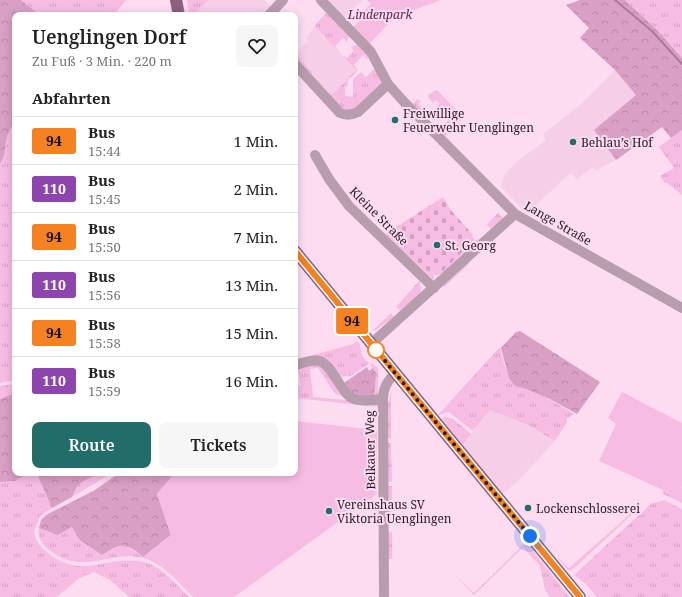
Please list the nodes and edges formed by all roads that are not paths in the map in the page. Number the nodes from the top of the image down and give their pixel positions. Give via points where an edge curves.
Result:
1 (176, 0) edge
2 (283, 0) edge
3 (321, 0) edge
4 (178, 12) edge
5 (272, 12) edge
6 (298, 67) edge
7 (388, 84) junction
8 (315, 155) dead end
9 (515, 214) junction
10 (298, 255) edge
11 (434, 288) junction
12 (682, 308) edge
13 (371, 344) junction
14 (298, 364) edge
15 (395, 373) junction
16 (383, 400) junction
17 (384, 597) edge
18 (580, 597) edge

1 - 4 main road
2 - 5 street
3 - 7 street, Lange Straße via 371,52
6 - 7 street via 340,113 346,115 358,112
7 - 9 street, Lange Straße
8 - 11 street, Kleine Straße via 349,206
9 - 11 street
9 - 12 street, Lange Straße
10 - 13 main road
11 - 13 street
13 - 15 main road
14 - 16 street, Belkauer Weg via 313,360 321,361 351,398 360,401
15 - 16 street, Belkauer Weg via 383,389
15 - 18 main road
16 - 17 street, Belkauer Weg

